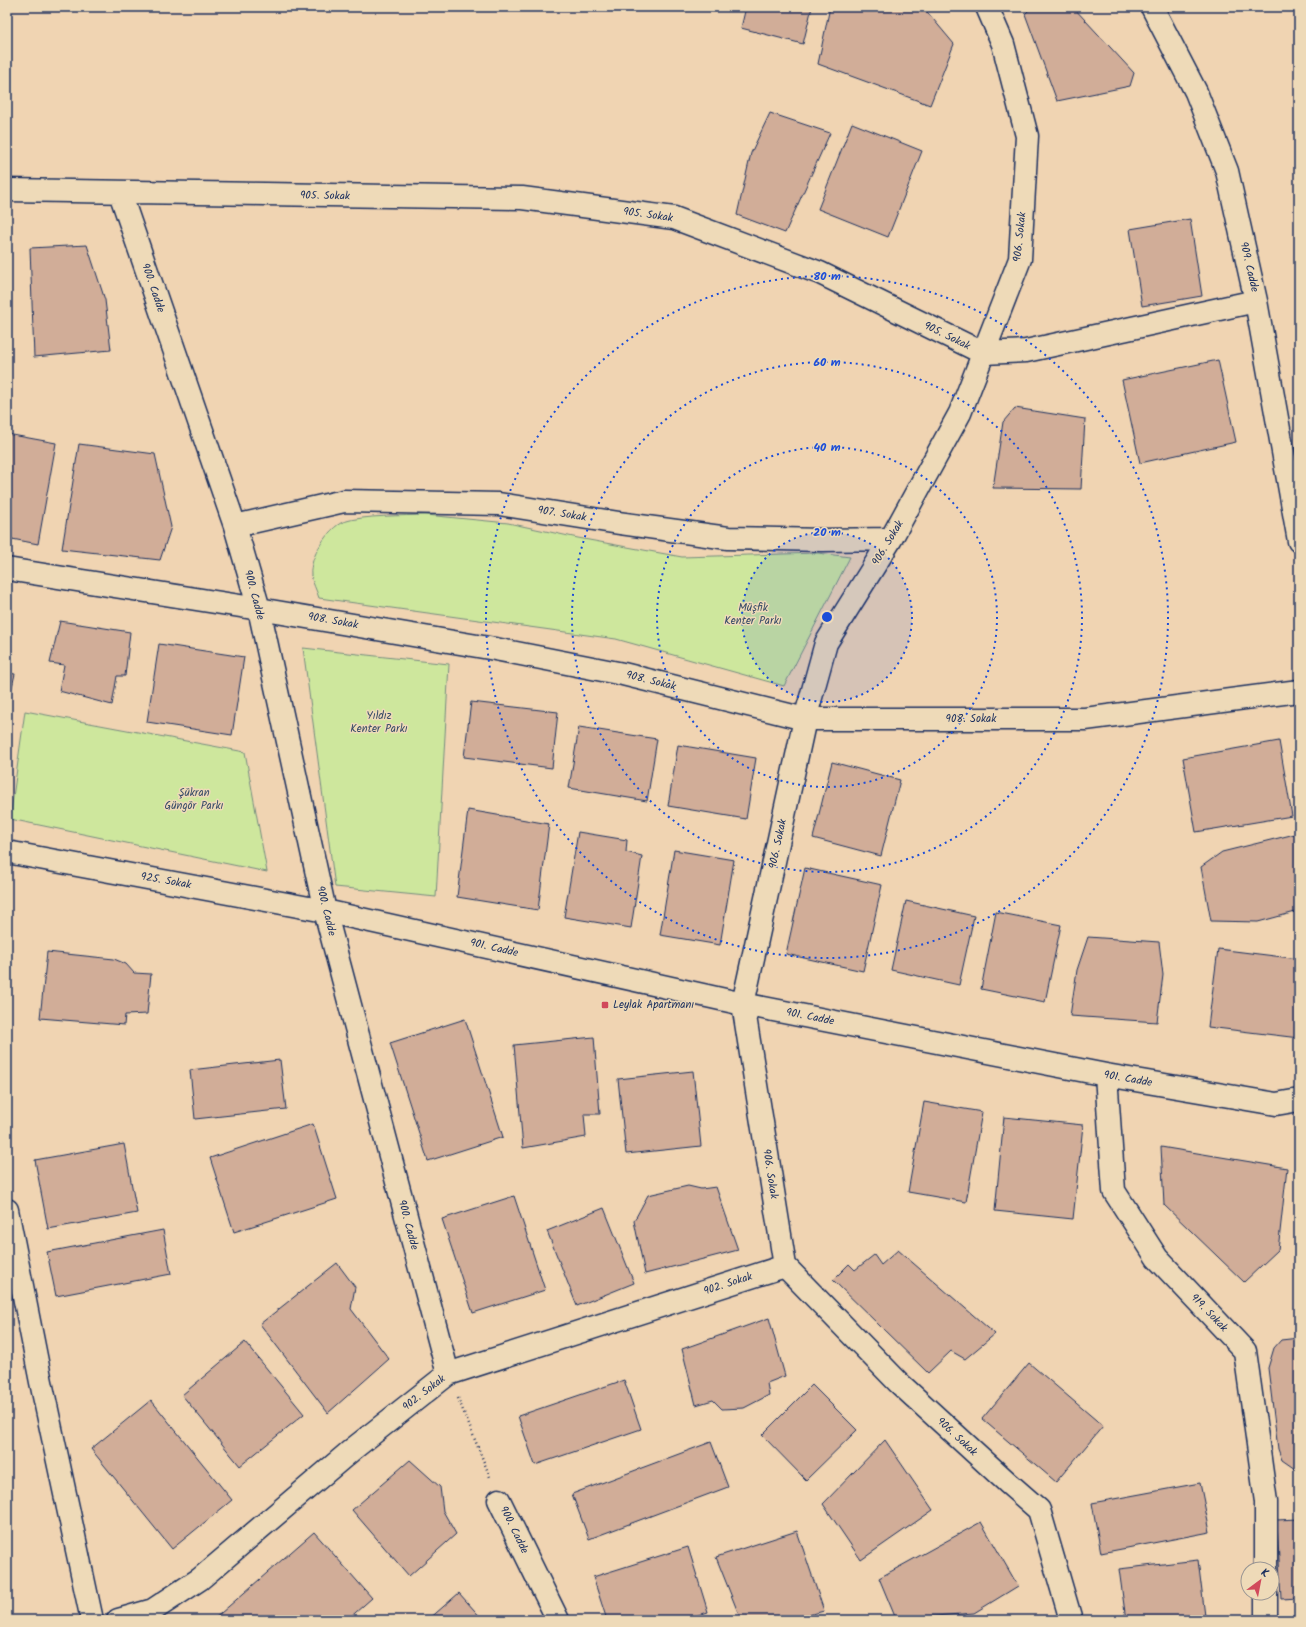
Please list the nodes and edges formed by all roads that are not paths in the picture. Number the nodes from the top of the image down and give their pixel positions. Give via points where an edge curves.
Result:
1 (987, 7) edge
2 (1152, 7) edge
3 (7, 190) edge
4 (120, 193) junction
5 (1256, 301) junction
6 (983, 353) junction
7 (1293, 476) edge
8 (235, 526) junction
9 (891, 539) junction
10 (1299, 540) edge
11 (7, 569) edge
12 (259, 609) junction
13 (1299, 691) edge
14 (804, 719) junction
15 (7, 852) edge
16 (325, 910) junction
17 (743, 1004) junction
18 (1106, 1075) junction
19 (1299, 1100) edge
20 (7, 1210) edge
21 (785, 1266) junction
22 (448, 1374) junction
23 (499, 1500) road end
24 (1266, 1561) edge
25 (1266, 1601) edge
26 (92, 1620) edge
27 (118, 1620) edge
28 (558, 1620) edge
29 (1071, 1620) edge
30 (1266, 1620) edge

1 - 6 street, 906. Sokak via 1003,44 1027,136 1020,259
2 - 5 street, 909. Cadde via 1196,92 1227,171
3 - 4 street, 905. Sokak
4 - 6 street, 905. Sokak via 522,198 674,218 820,273
4 - 8 street, 900. Cadde
5 - 6 street, 905. Sokak via 1026,351
5 - 7 street, 909. Cadde
6 - 9 street, 906. Sokak via 960,413
7 - 10 street, 909. Cadde
8 - 9 street, 907. Sokak via 352,501 499,504 728,538
8 - 12 street, 900. Cadde
9 - 14 street, 906. Sokak via 826,643
11 - 12 street, 908. Sokak
12 - 14 street, 908. Sokak via 496,649 623,674
12 - 16 street, 900. Cadde
13 - 14 street, 908. Sokak via 1085,719
14 - 17 street, 906. Sokak
15 - 16 street, 925. Sokak
16 - 17 street, 901. Cadde
16 - 22 street, 900. Cadde
17 - 18 street, 901. Cadde
17 - 21 street, 906. Sokak
18 - 19 street, 901. Cadde via 1276,1104
18 - 24 street, 919. Sokak via 1114,1191 1157,1258 1245,1351 1266,1502
20 - 26 street
21 - 22 street, 902. Sokak
21 - 29 street, 906. Sokak via 899,1383 1039,1510
22 - 27 street, 902. Sokak via 353,1449 200,1579 153,1610
23 - 28 street, 900. Cadde
25 - 30 street

